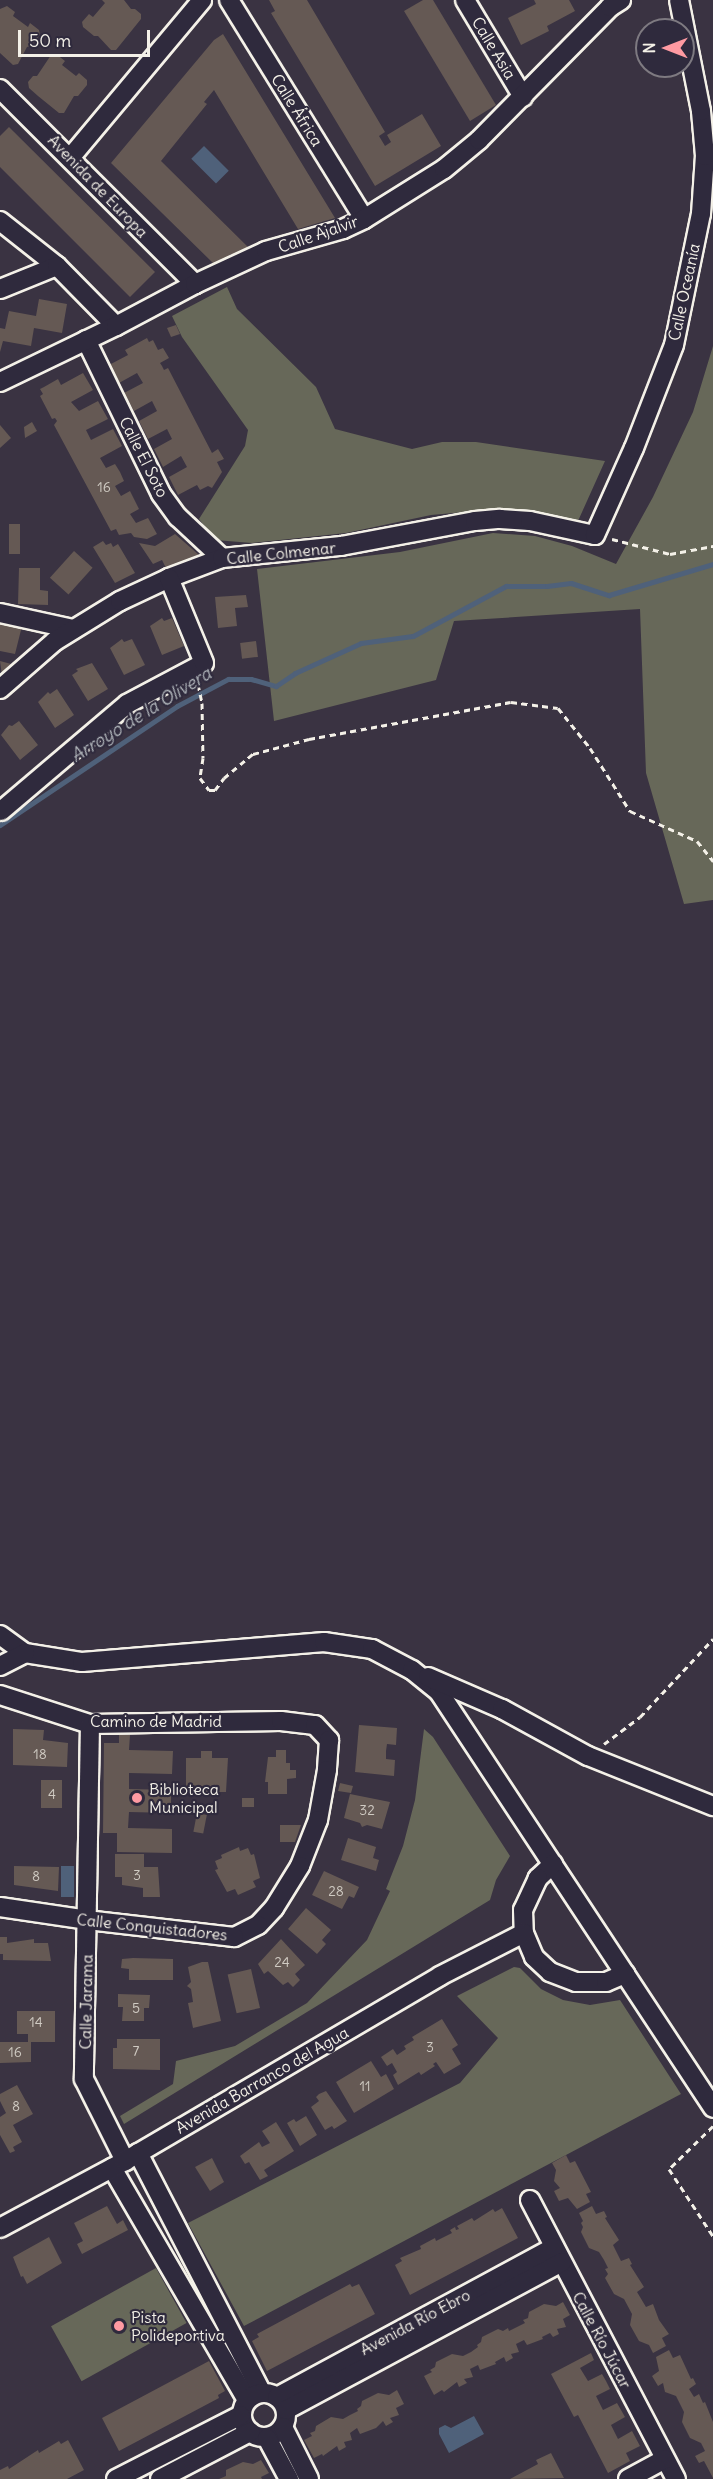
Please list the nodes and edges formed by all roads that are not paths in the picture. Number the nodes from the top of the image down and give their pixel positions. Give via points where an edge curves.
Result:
1 (202, 0) edge
2 (229, 0) edge
3 (465, 0) edge
4 (621, 0) edge
5 (679, 0) edge
6 (0, 89) edge
7 (523, 97) junction
8 (70, 158) junction
9 (364, 219) junction
10 (0, 221) edge
11 (57, 266) junction
12 (195, 284) junction
13 (0, 289) edge
14 (116, 326) junction
15 (86, 340) junction
16 (0, 382) edge
17 (595, 535) joint
18 (222, 558) junction
19 (169, 578) junction
20 (0, 613) edge
21 (73, 629) junction
22 (0, 688) edge
23 (1, 811) edge
24 (0, 1635) edge
25 (25, 1653) junction
26 (0, 1666) edge
27 (412, 1670) junction
28 (0, 1695) edge
29 (90, 1724) junction
30 (315, 1725) joint
31 (713, 1806) edge
32 (553, 1864) junction
33 (0, 1907) edge
34 (88, 1920) junction
35 (524, 1932) junction
36 (625, 1974) junction
37 (713, 2108) edge
38 (125, 2161) junction
39 (530, 2200) dead end
40 (0, 2228) edge
41 (558, 2254) junction
42 (266, 2407) junction
43 (258, 2435) junction
44 (665, 2459) junction
45 (116, 2479) edge
46 (160, 2479) edge
47 (289, 2479) edge
48 (309, 2479) edge
49 (628, 2479) edge
50 (676, 2479) edge

1 - 8 street
2 - 9 street, Calle África
3 - 7 street, Calle Asia
4 - 7 street, Calle Ajalvir
5 - 17 street, Calle Oceanía via 701,111 705,156 700,214 674,345
6 - 8 street, Avenida de Europa
7 - 9 street, Calle Ajalvir via 444,169
8 - 12 street, Avenida de Europa
9 - 12 street, Calle Ajalvir via 266,251
10 - 11 street
11 - 13 street
11 - 14 street
12 - 14 street, Calle Ajalvir
14 - 15 street, Calle Ajalvir
15 - 16 street, Calle Ajalvir
15 - 18 street, Calle El Soto via 161,494 178,517
17 - 18 street, Calle Colmenar via 530,521 500,519 361,543
18 - 19 street, Calle Colmenar
19 - 21 street, Calle Colmenar
19 - 23 street via 204,663 127,704
20 - 21 street
21 - 22 street, Calle Colmenar
24 - 25 street
25 - 26 street
25 - 27 street via 82,1662 324,1642 372,1649
27 - 31 street via 502,1709 588,1755
27 - 32 street via 439,1692
28 - 29 street, Camino de Madrid
29 - 30 street, Camino de Madrid via 281,1721
29 - 34 street, Calle Jarama
30 - 34 street, Calle Conquistadores via 329,1740 318,1820 300,1866 274,1908 258,1925 234,1936
32 - 35 street via 530,1892 523,1910
32 - 36 street
33 - 34 street, Calle Conquistadores
34 - 38 street, Calle Jarama via 84,2079
35 - 36 street via 534,1957 550,1972 576,1982 606,1982
35 - 38 street, Avenida Barranco del Agua via 440,1976
36 - 37 street
38 - 40 street, Avenida Barranco del Agua
38 - 42 street
38 - 42 street
39 - 41 street, Calle Río Júcar
41 - 42 street, Avenida Río Ebro
41 - 44 street, Calle Río Júcar
42 - 43 street
42 - 43 street via 243,2422
42 - 45 street, Avenida Río Ebro
42 - 48 street
43 - 46 street
43 - 47 street
44 - 49 street
44 - 50 street, Calle Río Júcar

